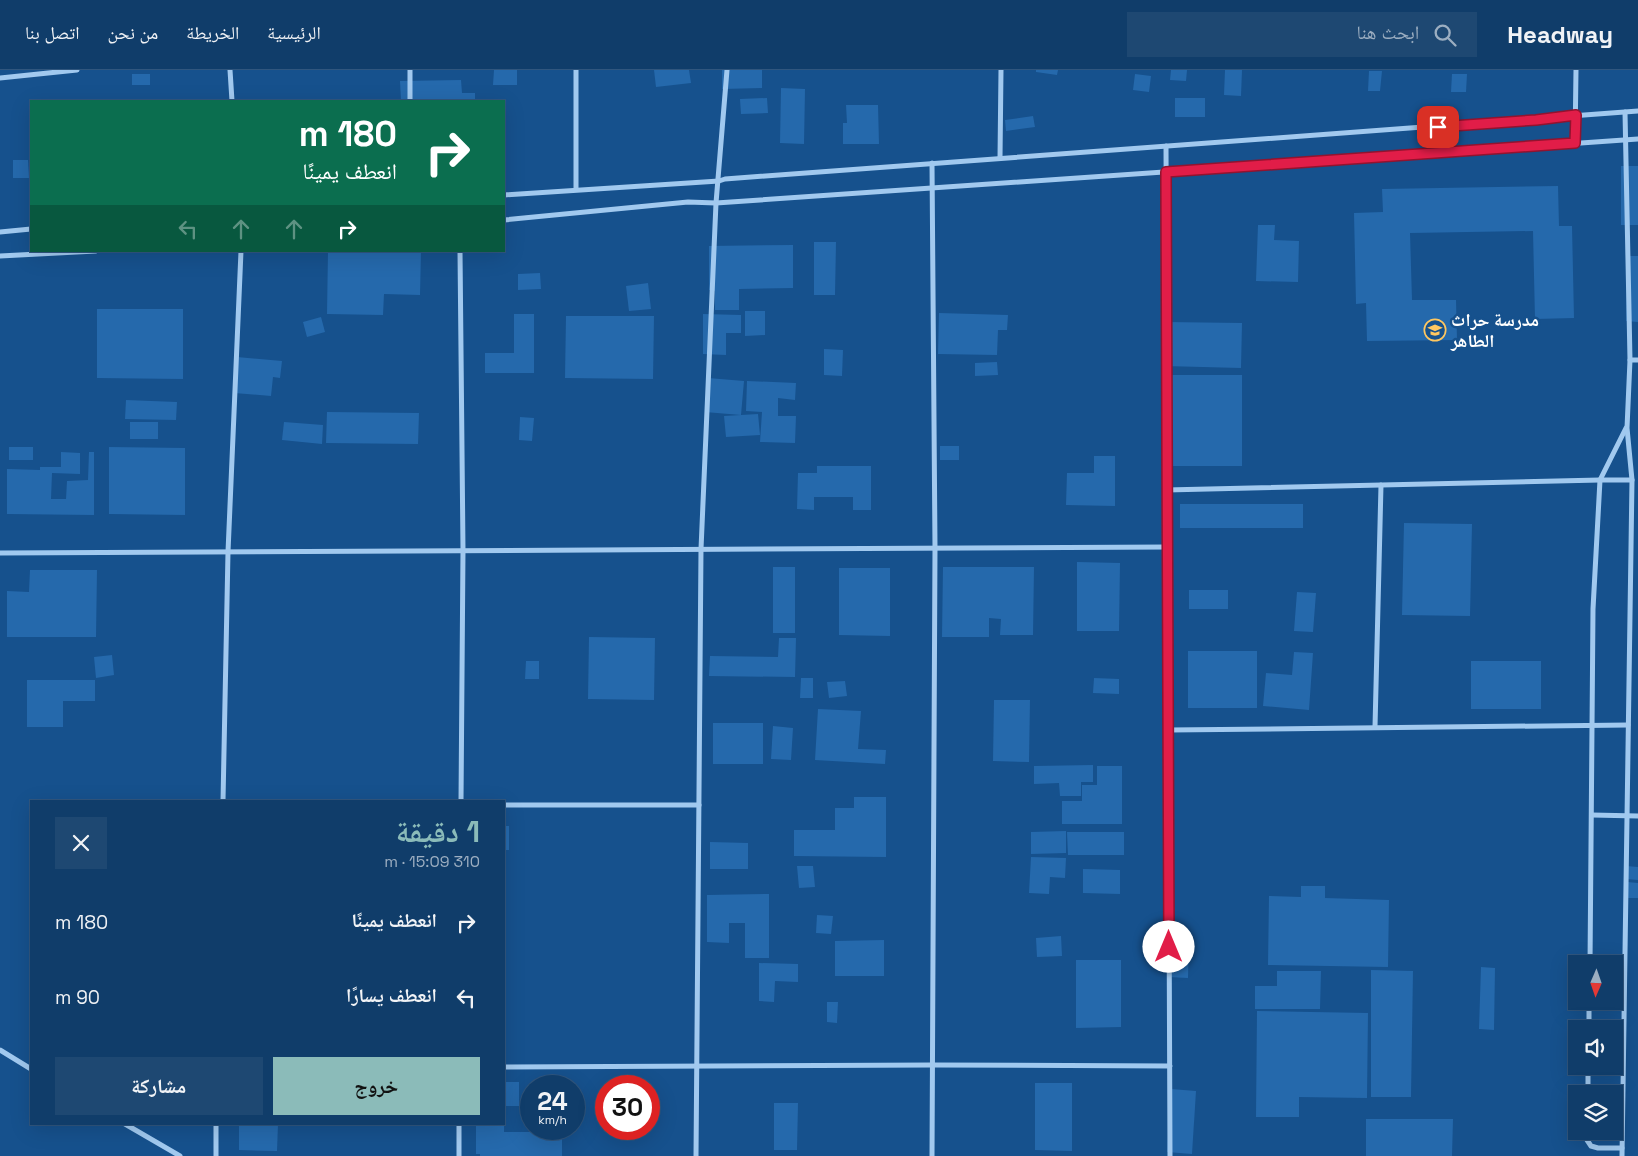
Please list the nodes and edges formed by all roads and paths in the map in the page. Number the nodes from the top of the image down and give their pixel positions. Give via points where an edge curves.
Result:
1 (77, 70) edge
2 (230, 70) edge
3 (410, 70) edge
4 (576, 70) edge
5 (727, 70) edge
6 (1001, 70) edge
7 (1576, 70) edge
8 (0, 78) edge
9 (232, 100) edge
10 (410, 100) edge
11 (1638, 111) edge
12 (1625, 112) junction
13 (1576, 115) junction
14 (1638, 139) edge
15 (1626, 140) junction
16 (1575, 143) junction
17 (1166, 146) junction
18 (1000, 158) junction
19 (932, 163) junction
20 (1166, 172) junction
21 (719, 181) junction
22 (932, 187) junction
23 (576, 189) junction
24 (505, 194) edge
25 (716, 203) junction
26 (505, 220) edge
27 (30, 229) edge
28 (0, 232) edge
29 (77, 252) edge
30 (241, 252) edge
31 (460, 252) edge
32 (0, 256) edge
33 (1630, 360) junction
34 (1638, 360) edge
35 (1627, 428) junction
36 (1600, 480) junction
37 (1632, 480) junction
38 (1381, 485) junction
39 (1166, 490) junction
40 (1168, 547) junction
41 (935, 548) junction
42 (701, 549) junction
43 (463, 550) junction
44 (228, 552) junction
45 (0, 553) edge
46 (1593, 724) junction
47 (1628, 725) junction
48 (1375, 727) junction
49 (1169, 730) junction
50 (223, 800) edge
51 (461, 800) edge
52 (505, 805) edge
53 (698, 805) junction
54 (1592, 815) junction
55 (1626, 816) junction
56 (1638, 816) edge
57 (1590, 955) edge
58 (0, 1050) edge
59 (933, 1065) junction
60 (697, 1066) junction
61 (1170, 1066) junction
62 (505, 1067) edge
63 (30, 1068) edge
64 (127, 1125) edge
65 (216, 1125) edge
66 (459, 1125) edge
67 (1587, 1140) edge
68 (1622, 1148) junction
69 (180, 1156) edge
70 (216, 1156) edge
71 (459, 1156) edge
72 (696, 1156) edge
73 (932, 1156) edge
74 (1170, 1156) edge
75 (1622, 1156) edge

1 - 8 street
2 - 9 street
3 - 10 street
4 - 23 street
5 - 21 street
6 - 18 street
7 - 13 street
11 - 12 street
12 - 13 street
12 - 15 street
13 - 16 street
13 - 17 street
14 - 15 street
15 - 16 street
15 - 33 street
16 - 20 street
17 - 18 street
17 - 20 street
18 - 19 street
19 - 21 street
19 - 22 street
20 - 22 street
20 - 39 street
21 - 23 street
21 - 25 street
22 - 25 street
22 - 41 street
23 - 24 street
25 - 26 street via 688,202
25 - 42 street
27 - 28 street
29 - 32 street
30 - 44 street
31 - 43 street
33 - 34 street
33 - 35 street
35 - 36 street
35 - 37 street
36 - 37 street
36 - 38 street
36 - 46 street via 1593,609
37 - 47 street
38 - 39 street
38 - 48 street
39 - 40 street
40 - 41 street
40 - 49 street
41 - 42 street
41 - 59 street
42 - 43 street
42 - 53 street
43 - 44 street
43 - 51 street
44 - 45 street
44 - 50 street
46 - 47 street
46 - 48 street
46 - 54 street
47 - 55 street
48 - 49 street
49 - 61 street
52 - 53 street
53 - 60 street
54 - 55 street
54 - 57 street
55 - 56 street
55 - 68 street
58 - 63 street
59 - 60 street
59 - 61 street
59 - 73 street
60 - 62 street
60 - 72 street
61 - 74 street
64 - 69 street
65 - 70 street
66 - 71 street
67 - 68 street via 1598,1148
68 - 75 street

